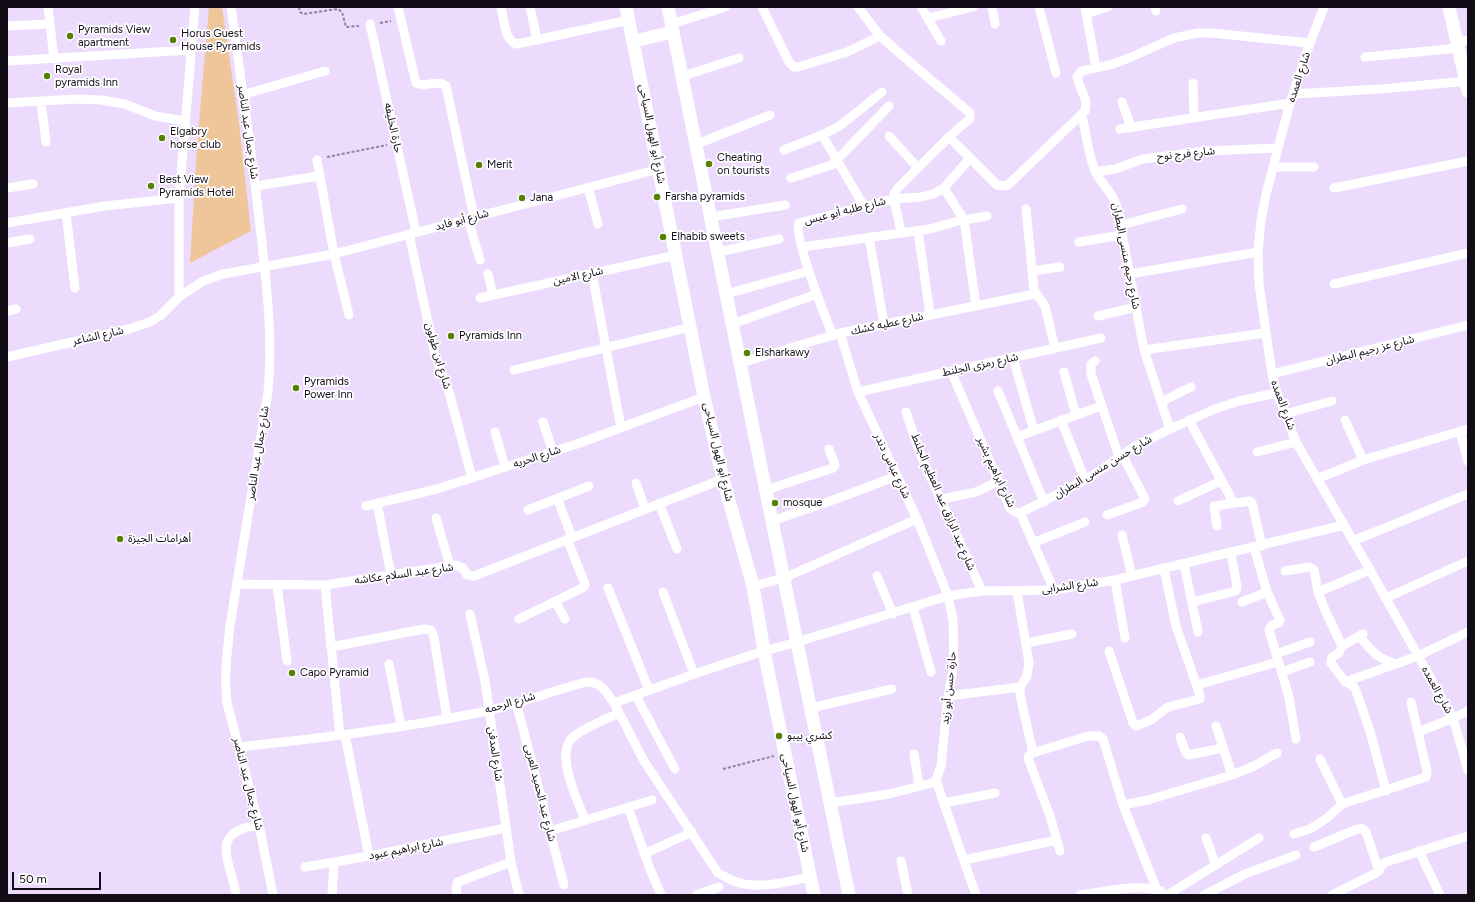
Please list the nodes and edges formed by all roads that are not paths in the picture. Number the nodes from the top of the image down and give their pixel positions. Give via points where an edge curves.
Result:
1 (48, 7) edge
2 (195, 7) edge
3 (231, 7) edge
4 (398, 7) edge
5 (501, 7) edge
6 (530, 7) edge
7 (626, 7) edge
8 (668, 7) edge
9 (725, 7) edge
10 (762, 7) edge
11 (858, 7) edge
12 (921, 7) edge
13 (973, 7) edge
14 (992, 7) edge
15 (1038, 7) edge
16 (1108, 7) edge
17 (1324, 7) edge
18 (1449, 7) edge
19 (1085, 11) edge
20 (928, 18) junction
21 (629, 20) junction
22 (50, 24) junction
23 (370, 24) road end
24 (995, 24) dead end
25 (7, 26) edge
26 (672, 28) junction
27 (880, 36) junction
28 (537, 40) junction
29 (634, 41) junction
30 (941, 41) dead end
31 (1310, 42) junction
32 (1461, 43) edge
33 (191, 50) junction
34 (1365, 56) dead end
35 (739, 58) dead end
36 (54, 59) junction
37 (7, 62) edge
38 (1096, 68) junction
39 (325, 71) dead end
40 (1056, 73) dead end
41 (682, 76) junction
42 (1193, 83) dead end
43 (1467, 84) edge
44 (882, 92) dead end
45 (242, 95) junction
46 (1292, 99) junction
47 (40, 101) junction
48 (1122, 102) dead end
49 (7, 103) edge
50 (889, 106) dead end
51 (770, 115) dead end
52 (1082, 115) junction
53 (1194, 118) junction
54 (185, 121) junction
55 (1131, 127) junction
56 (1120, 129) dead end
57 (822, 135) junction
58 (889, 136) dead end
59 (949, 137) junction
60 (46, 142) dead end
61 (697, 144) junction
62 (1278, 148) junction
63 (784, 150) dead end
64 (970, 158) junction
65 (317, 160) road end
66 (837, 160) junction
67 (1468, 161) edge
68 (1314, 166) dead end
69 (1273, 167) junction
70 (918, 168) junction
71 (659, 169) junction
72 (1096, 172) junction
73 (319, 176) junction
74 (791, 178) dead end
75 (33, 184) dead end
76 (256, 186) junction
77 (588, 187) junction
78 (7, 188) edge
79 (944, 188) junction
80 (1334, 188) dead end
81 (179, 198) junction
82 (894, 199) junction
83 (786, 205) dead end
84 (864, 206) junction
85 (1026, 209) dead end
86 (1182, 209) dead end
87 (66, 212) junction
88 (987, 216) dead end
89 (711, 217) junction
90 (471, 218) junction
91 (964, 220) junction
92 (7, 223) edge
93 (598, 224) dead end
94 (1121, 225) junction
95 (918, 231) junction
96 (900, 232) junction
97 (412, 233) junction
98 (1122, 236) junction
99 (869, 237) junction
100 (30, 239) dead end
101 (779, 239) dead end
102 (1079, 242) dead end
103 (7, 243) edge
104 (802, 247) junction
105 (718, 252) junction
106 (1258, 252) junction
107 (1468, 253) edge
108 (334, 254) junction
109 (676, 255) junction
110 (480, 260) dead end
111 (265, 266) junction
112 (1060, 267) dead end
113 (809, 271) junction
114 (1032, 271) junction
115 (592, 273) junction
116 (488, 274) dead end
117 (1130, 274) junction
118 (1334, 284) dead end
119 (75, 288) dead end
120 (726, 294) junction
121 (817, 294) junction
122 (1036, 294) junction
123 (493, 295) junction
124 (179, 297) junction
125 (480, 298) dead end
126 (976, 306) junction
127 (1136, 307) junction
128 (930, 314) junction
129 (349, 315) dead end
130 (1098, 316) dead end
131 (732, 324) junction
132 (884, 324) junction
133 (1468, 325) edge
134 (691, 327) junction
135 (1265, 333) junction
136 (836, 335) junction
137 (1101, 338) dead end
138 (606, 348) junction
139 (1055, 348) junction
140 (1144, 350) junction
141 (7, 357) edge
142 (1013, 358) junction
143 (1095, 361) dead end
144 (741, 363) junction
145 (514, 370) dead end
146 (951, 371) junction
147 (1064, 372) dead end
148 (1272, 374) junction
149 (1191, 387) dead end
150 (858, 392) junction
151 (998, 392) dead end
152 (1277, 393) junction
153 (704, 397) junction
154 (1332, 401) dead end
155 (1161, 402) junction
156 (1101, 406) junction
157 (906, 412) dead end
158 (1285, 414) junction
159 (1076, 415) junction
160 (1061, 420) junction
161 (1189, 420) junction
162 (1345, 420) dead end
163 (543, 422) dead end
164 (621, 428) junction
165 (1170, 429) junction
166 (1464, 430) edge
167 (1034, 431) junction
168 (495, 432) dead end
169 (1017, 437) junction
170 (1296, 442) junction
171 (829, 449) dead end
172 (553, 452) junction
173 (1257, 452) dead end
174 (1121, 456) junction
175 (1362, 460) junction
176 (1468, 461) edge
177 (505, 467) junction
178 (897, 476) junction
179 (472, 478) junction
180 (1318, 478) junction
181 (723, 479) junction
182 (1085, 480) junction
183 (999, 481) junction
184 (1221, 481) junction
185 (636, 484) dead end
186 (589, 486) dead end
187 (766, 490) junction
188 (1468, 494) edge
189 (557, 498) junction
190 (942, 499) junction
191 (1178, 501) dead end
192 (1044, 502) junction
193 (1232, 502) junction
194 (377, 503) junction
195 (660, 503) junction
196 (366, 506) dead end
197 (645, 509) junction
198 (528, 510) dead end
199 (1020, 514) junction
200 (1107, 515) dead end
201 (436, 518) dead end
202 (916, 519) junction
203 (772, 521) junction
204 (1085, 522) dead end
205 (1344, 525) junction
206 (1217, 526) dead end
207 (1122, 535) dead end
208 (570, 538) junction
209 (1353, 541) junction
210 (1033, 543) junction
211 (1258, 547) junction
212 (677, 549) dead end
213 (1231, 553) junction
214 (1468, 562) edge
215 (1184, 564) junction
216 (450, 566) junction
217 (1164, 569) junction
218 (1370, 570) junction
219 (1285, 571) dead end
220 (391, 575) junction
221 (877, 576) dead end
222 (1132, 576) junction
223 (784, 578) junction
224 (1115, 580) junction
225 (236, 584) junction
226 (277, 585) junction
227 (325, 585) junction
228 (753, 586) junction
229 (608, 588) dead end
230 (1054, 590) junction
231 (982, 591) junction
232 (1017, 591) junction
233 (663, 592) dead end
234 (1267, 592) junction
235 (1318, 592) junction
236 (948, 596) junction
237 (1386, 598) junction
238 (556, 601) junction
239 (1192, 602) junction
240 (1242, 602) dead end
241 (913, 606) junction
242 (470, 614) dead end
243 (893, 614) junction
244 (519, 619) dead end
245 (565, 619) dead end
246 (1198, 632) dead end
247 (1468, 632) edge
248 (1072, 634) dead end
249 (1124, 638) dead end
250 (797, 642) junction
251 (1310, 642) dead end
252 (1026, 643) junction
253 (1340, 643) junction
254 (331, 647) junction
255 (764, 651) junction
256 (1109, 651) dead end
257 (1418, 656) junction
258 (1277, 658) junction
259 (287, 661) dead end
260 (1310, 662) dead end
261 (389, 664) dead end
262 (1396, 664) junction
263 (931, 672) dead end
264 (1282, 672) junction
265 (694, 674) junction
266 (1345, 682) junction
267 (1197, 685) junction
268 (1020, 687) junction
269 (892, 689) dead end
270 (649, 690) junction
271 (636, 696) junction
272 (948, 696) junction
273 (516, 702) junction
274 (1411, 702) dead end
275 (614, 704) junction
276 (811, 708) junction
277 (489, 710) junction
278 (1468, 711) edge
279 (619, 713) junction
280 (448, 718) junction
281 (1453, 718) junction
282 (400, 726) junction
283 (1216, 726) dead end
284 (1418, 732) junction
285 (342, 735) junction
286 (1180, 737) dead end
287 (1296, 739) dead end
288 (239, 747) junction
289 (1223, 748) junction
290 (1277, 753) dead end
291 (914, 754) dead end
292 (1031, 756) junction
293 (1320, 759) dead end
294 (675, 769) dead end
295 (1468, 770) edge
296 (1232, 775) junction
297 (936, 780) junction
298 (919, 786) junction
299 (1386, 791) junction
300 (995, 793) dead end
301 (652, 800) dead end
302 (830, 803) junction
303 (944, 803) junction
304 (1342, 804) junction
305 (1123, 805) junction
306 (628, 807) junction
307 (585, 820) junction
308 (259, 825) junction
309 (506, 828) junction
310 (550, 831) junction
311 (692, 832) junction
312 (1294, 834) dead end
313 (1468, 836) edge
314 (1206, 838) dead end
315 (1259, 838) dead end
316 (1057, 840) junction
317 (1314, 847) dead end
318 (1060, 851) dead end
319 (1419, 851) junction
320 (644, 854) junction
321 (1296, 855) dead end
322 (369, 856) junction
323 (964, 860) junction
324 (901, 861) dead end
325 (334, 862) junction
326 (511, 862) junction
327 (1216, 865) junction
328 (305, 867) dead end
329 (1379, 871) junction
330 (810, 877) junction
331 (564, 885) dead end
332 (719, 887) dead end
333 (1157, 890) junction
334 (1170, 894) edge
335 (236, 895) edge
336 (273, 895) edge
337 (332, 895) edge
338 (457, 895) edge
339 (519, 895) edge
340 (661, 895) edge
341 (696, 895) edge
342 (814, 895) edge
343 (849, 895) edge
344 (908, 895) edge
345 (976, 895) edge
346 (1080, 895) edge
347 (1204, 895) edge
348 (1332, 895) edge
349 (1440, 895) edge

1 - 22 street
2 - 33 street
3 - 45 street, شارع جمال عبد الناصر
4 - 90 street via 415,81 422,85 441,83 446,86
5 - 28 street via 510,41 517,44
6 - 28 street
7 - 21 main road, شارع أبو الهول السياحى
8 - 26 main road
9 - 26 street
10 - 27 street via 789,62 794,67 847,52
11 - 27 street
12 - 20 street
13 - 20 street
14 - 24 street
15 - 40 street
16 - 19 street
17 - 31 street, شارع العمده
18 - 32 main road
19 - 38 street
20 - 30 street
21 - 28 street
21 - 29 main road, شارع أبو الهول السياحى
22 - 25 street
22 - 36 street
23 - 97 street, حارة الخليفه via 396,143
26 - 29 main road
26 - 41 main road
27 - 59 street via 969,110 970,118
29 - 71 main road, شارع أبو الهول السياحى
31 - 38 street via 1198,33 1174,38 1129,58
31 - 46 street, شارع العمده
32 - 34 street
32 - 43 main road
33 - 36 street
33 - 54 street
35 - 41 street
36 - 37 street
38 - 52 street, شارع رحيم منسى البطران via 1082,71 1077,77 1087,106
39 - 45 street
41 - 61 main road
42 - 53 street
43 - 46 street via 1381,89
44 - 57 street via 841,125
45 - 76 street, شارع جمال عبد الناصر
46 - 53 street
46 - 62 street, شارع العمده
47 - 49 street
47 - 54 street via 76,99 114,102 155,116
47 - 60 street
48 - 55 street
50 - 66 street
51 - 61 street
52 - 64 street via 1008,185 997,184
52 - 72 street, شارع رحيم منسى البطران
53 - 55 street
54 - 81 street
55 - 56 street
57 - 63 street
57 - 66 street
58 - 70 street
59 - 64 street
59 - 70 street
61 - 89 main road
62 - 69 street, شارع العمده
62 - 72 street, شارع فرج نوح via 1205,151 1144,159 1115,169
64 - 79 street, شارع طلبه أبو عيس
65 - 73 street
66 - 74 street via 832,165
66 - 84 street
67 - 80 street
68 - 69 street
69 - 106 street, شارع العمده via 1261,220
70 - 82 street via 898,188
71 - 77 street, شارع أبو فايد
71 - 109 main road, شارع أبو الهول السياحى
72 - 94 street, شارع رحيم منسى البطران via 1114,197
73 - 76 street
73 - 108 street
75 - 78 street
76 - 111 street, شارع جمال عبد الناصر
77 - 90 street, شارع أبو فايد
77 - 93 street
79 - 82 street, شارع طلبه أبو عيس via 928,196
79 - 91 street
81 - 87 street
81 - 124 street
82 - 84 street, شارع طلبه أبو عيس
82 - 96 street
83 - 89 street
84 - 104 street, شارع طلبه أبو عيس via 799,223 797,227
85 - 114 street
86 - 94 street
87 - 92 street
87 - 119 street
88 - 91 street
89 - 105 main road
90 - 97 street, شارع أبو فايد
90 - 110 street
91 - 95 street
91 - 126 street
94 - 98 street, شارع رحيم منسى البطران
95 - 96 street
95 - 128 street
96 - 99 street
97 - 108 street, شارع أبو فايد
97 - 179 street, شارع ابن طولون via 435,354 449,392
98 - 102 street
98 - 117 street, شارع رحيم منسى البطران
99 - 104 street
99 - 132 street
100 - 103 street
101 - 105 street
104 - 113 street, شارع طلبه أبو عيس
105 - 120 main road
106 - 117 street
106 - 135 street, شارع العمده
107 - 118 street
108 - 111 street, شارع أبو فايد
108 - 129 street
109 - 115 street, شارع الامين
109 - 134 main road, شارع أبو الهول السياحى
111 - 124 street, شارع الشاعر via 223,274 203,281
111 - 225 street, شارع جمال عبد الناصر via 270,371
112 - 114 street
113 - 120 street
113 - 121 street, شارع طلبه أبو عيس
114 - 122 street
115 - 123 street, شارع الامين
115 - 138 street
116 - 123 street
117 - 127 street, شارع رحيم منسى البطران
120 - 131 main road
121 - 131 street
121 - 136 street, شارع طلبه أبو عيس
122 - 126 street, شارع عطيه كشك
122 - 139 street via 1045,306
123 - 125 street, شارع الامين
124 - 141 street, شارع الشاعر via 150,322
126 - 128 street, شارع عطيه كشك
127 - 130 street
127 - 140 street, شارع رحيم منسى البطران
128 - 132 street, شارع عطيه كشك
131 - 144 main road
132 - 136 street, شارع عطيه كشك
133 - 148 street, شارع عز رحيم البطران
134 - 138 street
134 - 153 main road, شارع أبو الهول السياحى
135 - 140 street
135 - 148 street, شارع العمده
136 - 144 street, شارع عطيه كشك
136 - 150 street, شارع عباس دندر
137 - 139 street, شارع رمزى الجلنط
138 - 145 street
138 - 164 street
139 - 142 street, شارع رمزى الجلنط
140 - 155 street, شارع رحيم منسى البطران
142 - 146 street, شارع رمزى الجلنط
142 - 167 street
143 - 156 street via 1091,364 1091,374
144 - 187 main road
146 - 150 street, شارع رمزى الجلنط
146 - 183 street, شارع ابراهيم بشير
147 - 159 street
148 - 152 street, شارع العمده
149 - 155 street
150 - 178 street, شارع عباس دندر
151 - 169 street
152 - 158 street, شارع العمده
152 - 161 street, شارع حسن منسى البطران via 1238,401
153 - 164 street, شارع الحريه
153 - 181 main road, شارع أبو الهول السياحى
154 - 158 street
155 - 165 street, شارع رحيم منسى البطران
156 - 159 street
156 - 174 street
157 - 190 street, شارع عبد الرازق عبد العظيم الجلنط via 921,456
158 - 170 street, شارع العمده
159 - 160 street
160 - 167 street
160 - 182 street
161 - 165 street, شارع حسن منسى البطران
161 - 184 street
162 - 175 street
163 - 172 street
164 - 172 street, شارع الحريه
165 - 174 street, شارع حسن منسى البطران
166 - 175 street
166 - 176 street
167 - 169 street
168 - 177 street
169 - 192 street
170 - 173 street
170 - 180 street, شارع العمده
171 - 187 street via 835,464 833,468
172 - 177 street, شارع الحريه
174 - 182 street, شارع حسن منسى البطران
174 - 200 street via 1145,499
175 - 180 street
177 - 179 street, شارع الحريه
178 - 202 street, شارع عباس دندر
178 - 203 street
179 - 194 street, شارع الحريه via 423,493
180 - 205 street, شارع العمده
181 - 195 street
181 - 228 main road, شارع أبو الهول السياحى
182 - 192 street, شارع حسن منسى البطران
183 - 190 street via 976,492
183 - 199 street, شارع ابراهيم بشير via 1010,508
184 - 191 street
184 - 193 street
185 - 197 street
186 - 189 street
187 - 203 main road
188 - 209 street
189 - 198 street
189 - 208 street
190 - 231 street, شارع عبد الرازق عبد العظيم الجلنط
192 - 199 street, شارع حسن منسى البطران
193 - 206 street via 1214,506
193 - 211 street via 1248,500 1252,503
194 - 196 street, شارع الحريه
194 - 220 street
195 - 197 street
195 - 212 street
197 - 208 street
199 - 210 street, شارع ابراهيم بشير
201 - 216 street
202 - 223 street
202 - 236 street, شارع عباس دندر
203 - 223 main road
204 - 210 street
205 - 209 street, شارع العمده
205 - 211 street, شارع الشرابى
207 - 222 street
208 - 216 street, شارع عبد السلام عكاشه via 474,576 467,575 461,566
208 - 238 street via 585,585
209 - 218 street, شارع العمده
210 - 230 street, شارع ابراهيم بشير
211 - 213 street, شارع الشرابى
211 - 234 street
213 - 215 street, شارع الشرابى
213 - 239 street via 1236,591
214 - 237 street
215 - 217 street, شارع الشرابى
215 - 239 street
216 - 220 street, شارع عبد السلام عكاشه
217 - 222 street, شارع الشرابى
217 - 267 street via 1176,626
218 - 235 street
218 - 237 street, شارع العمده
219 - 235 street via 1312,568
220 - 227 street, شارع عبد السلام عكاشه
221 - 243 street
222 - 224 street, شارع الشرابى
223 - 228 street
223 - 250 main road
224 - 230 street, شارع الشرابى
224 - 249 street
225 - 226 street, شارع عبد السلام عكاشه
225 - 288 street, شارع جمال عبد الناصر via 226,656 225,689
226 - 227 street, شارع عبد السلام عكاشه
226 - 259 street
227 - 254 street
228 - 255 main road, شارع أبو الهول السياحى
229 - 270 street
230 - 232 street, شارع الشرابى
231 - 232 street, شارع الشرابى
231 - 236 street, شارع الشرابى
232 - 252 street
233 - 265 street
234 - 240 street
234 - 258 street via 1280,620 1269,630
235 - 253 street
236 - 241 street, شارع الشرابى
236 - 272 street, حارة حسن أبو زيد via 953,620 954,663
237 - 257 street, شارع العمده
238 - 244 street
238 - 245 street
239 - 246 street
241 - 243 street, شارع الشرابى
241 - 263 street
242 - 277 street, شارع المدفن
243 - 250 street, شارع الشرابى
247 - 257 street
248 - 252 street
250 - 255 street, شارع الشرابى
250 - 276 main road
251 - 258 street
252 - 268 street via 1029,669
253 - 262 street via 1361,635 1374,654
253 - 266 street via 1340,653 1330,661
254 - 280 street via 424,629 431,630
254 - 285 street
255 - 265 street
255 - 330 main road, شارع أبو الهول السياحى
256 - 267 street via 1136,726 1151,720 1168,707 1198,700 1200,697
257 - 262 street
257 - 281 street, شارع العمده
258 - 264 street
258 - 267 street
260 - 264 street
261 - 282 street
262 - 266 street
264 - 287 street
265 - 270 street
266 - 299 street via 1354,687 1370,731
268 - 272 street
268 - 292 street
269 - 276 street
270 - 271 street
271 - 275 street
271 - 294 street
272 - 297 street, حارة حسن أبو زيد via 941,766
273 - 275 street, شارع الرحمه via 591,681 601,685
273 - 277 street, شارع الرحمه
273 - 310 street, شارع عبد الحميد العربى
274 - 284 street
275 - 279 street, شارع الرحمه
276 - 302 main road
277 - 280 street, شارع الرحمه
277 - 309 street, شارع المدفن
278 - 281 street
279 - 307 street via 583,730 572,738 567,746 566,764
279 - 311 street, شارع الرحمه via 644,761
280 - 282 street, شارع الرحمه
281 - 284 street
281 - 295 street, شارع العمده
282 - 285 street, شارع الرحمه
283 - 289 street
284 - 299 street via 1427,771 1426,777
285 - 288 street, شارع الرحمه
285 - 322 street
286 - 289 street via 1188,755
288 - 308 street, شارع جمال عبد الناصر
289 - 296 street
290 - 296 street
291 - 298 street
292 - 305 street via 1088,736 1099,736 1103,739
292 - 316 street
293 - 304 street
296 - 305 street
297 - 298 street
297 - 303 street
298 - 302 street via 889,794
299 - 304 street
300 - 303 street
301 - 306 street
302 - 343 main road
303 - 323 street
304 - 312 street via 1326,819 1310,829
305 - 333 street
306 - 307 street
306 - 320 street
307 - 310 street
308 - 335 street via 248,826 234,832 227,842 226,854
308 - 336 street, شارع جمال عبد الناصر
309 - 322 street, شارع ابراهيم عبود via 420,851
309 - 326 street, شارع المدفن
310 - 331 street, شارع عبد الحميد العربى
311 - 320 street
311 - 330 street, شارع الرحمه via 718,873 730,880 744,884 769,884
313 - 319 street
314 - 327 street
315 - 327 street
316 - 318 street
316 - 323 street
317 - 329 street via 1357,829 1364,829
319 - 329 street via 1386,862
319 - 349 street
320 - 340 street
321 - 347 street via 1245,874
322 - 325 street, شارع ابراهيم عبود
323 - 345 street
324 - 344 street
325 - 328 street, شارع ابراهيم عبود
325 - 337 street
326 - 338 street via 458,882
326 - 339 street, شارع المدفن
327 - 334 street
329 - 348 street
330 - 342 main road, شارع أبو الهول السياحى
332 - 341 street
333 - 334 street
333 - 346 street via 1132,888

